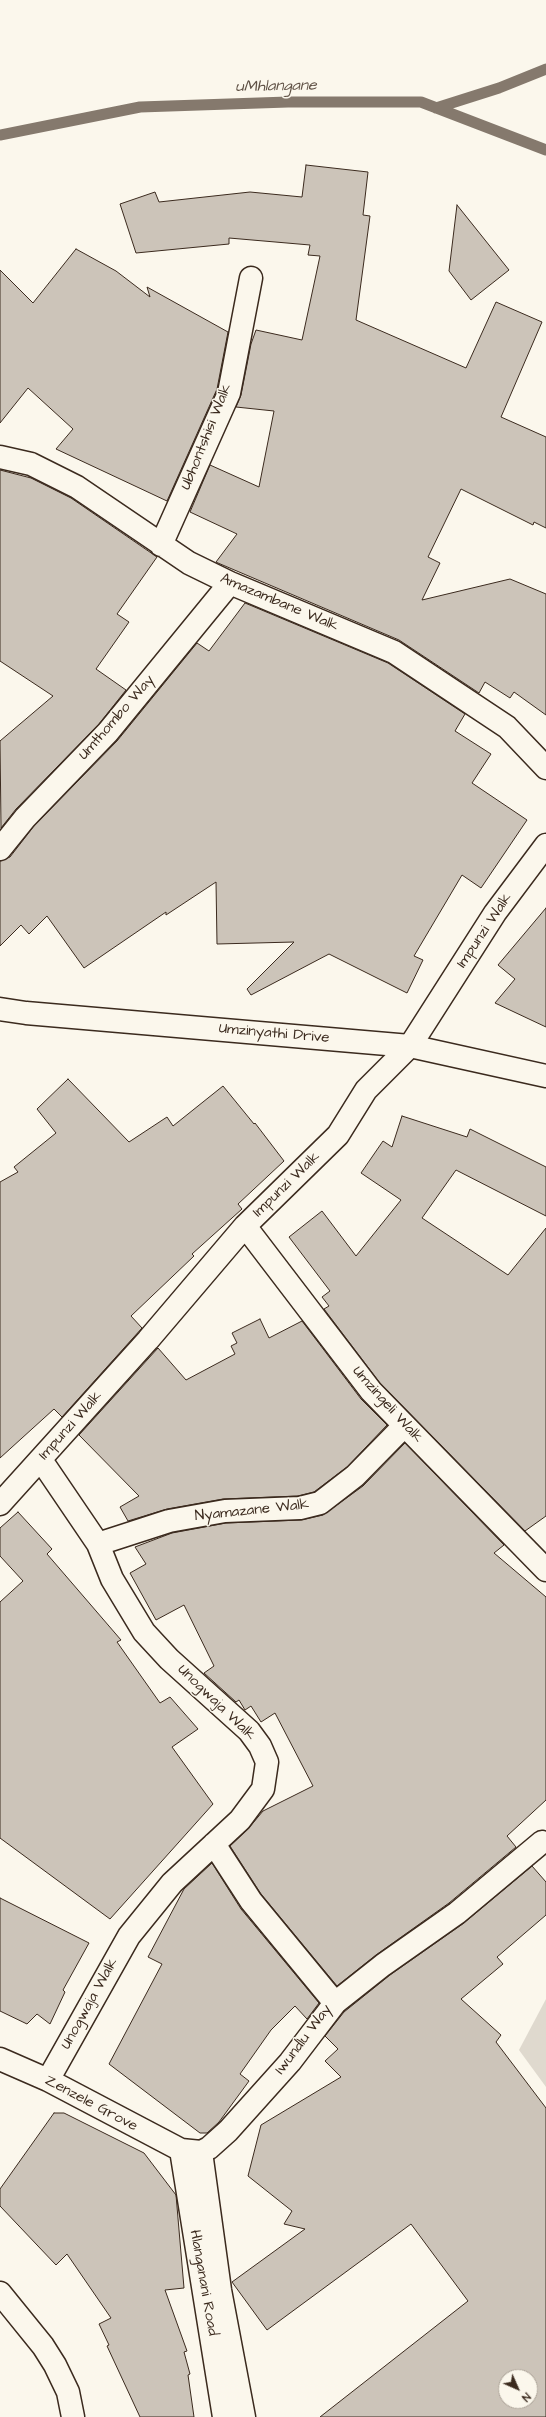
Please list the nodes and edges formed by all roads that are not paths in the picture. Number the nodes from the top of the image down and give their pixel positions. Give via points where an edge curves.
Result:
1 (251, 278) dead end
2 (0, 457) edge
3 (161, 545) junction
4 (230, 583) junction
5 (546, 768) edge
6 (546, 845) edge
7 (0, 849) edge
8 (0, 1009) edge
9 (410, 1046) junction
10 (546, 1076) edge
11 (245, 1226) junction
12 (404, 1426) junction
13 (41, 1460) junction
14 (0, 1504) edge
15 (98, 1544) junction
16 (546, 1570) edge
17 (542, 1842) dead end
18 (214, 1844) junction
19 (334, 2003) junction
20 (0, 2059) edge
21 (48, 2080) junction
22 (191, 2151) junction
23 (0, 2293) edge
24 (73, 2417) edge
25 (224, 2417) edge
26 (244, 2417) edge

1 - 3 street, Ubhontshisi Walk via 228,394
2 - 3 street, Amazambane Walk via 31,464 77,487
3 - 4 street, Amazambane Walk via 189,563
4 - 5 street, Amazambane Walk via 394,652 507,727
4 - 7 street, Umthombo Way via 108,732 25,818
6 - 9 street, Impunzi Walk via 495,913
8 - 9 street, Umzinyathi Drive
9 - 10 street, Umzinyathi Drive
9 - 11 street, Impunzi Walk via 366,1090 338,1135
11 - 12 street, Umzingeli Walk via 371,1391
11 - 13 street, Impunzi Walk
12 - 15 street, Nyamazane Walk via 355,1476 320,1503 300,1508 224,1511 169,1521
12 - 16 street, Umzingeli Walk
13 - 14 street, Impunzi Walk
13 - 15 street, Unogwaja Walk
15 - 18 street, Unogwaja Walk via 115,1585 144,1632 169,1659 249,1731 267,1762 263,1789 240,1820
17 - 19 street via 457,1913
18 - 19 street, Iwundlu Way via 251,1901
18 - 21 street, Unogwaja Walk via 172,1883 129,1936
19 - 22 street, Iwundlu Way via 290,2062 253,2105 216,2142
20 - 21 street, Zenzele Grove
21 - 22 street, Zenzele Grove
22 - 25 street, Hlanganani Road
22 - 26 street
23 - 24 street via 55,2365 68,2392

